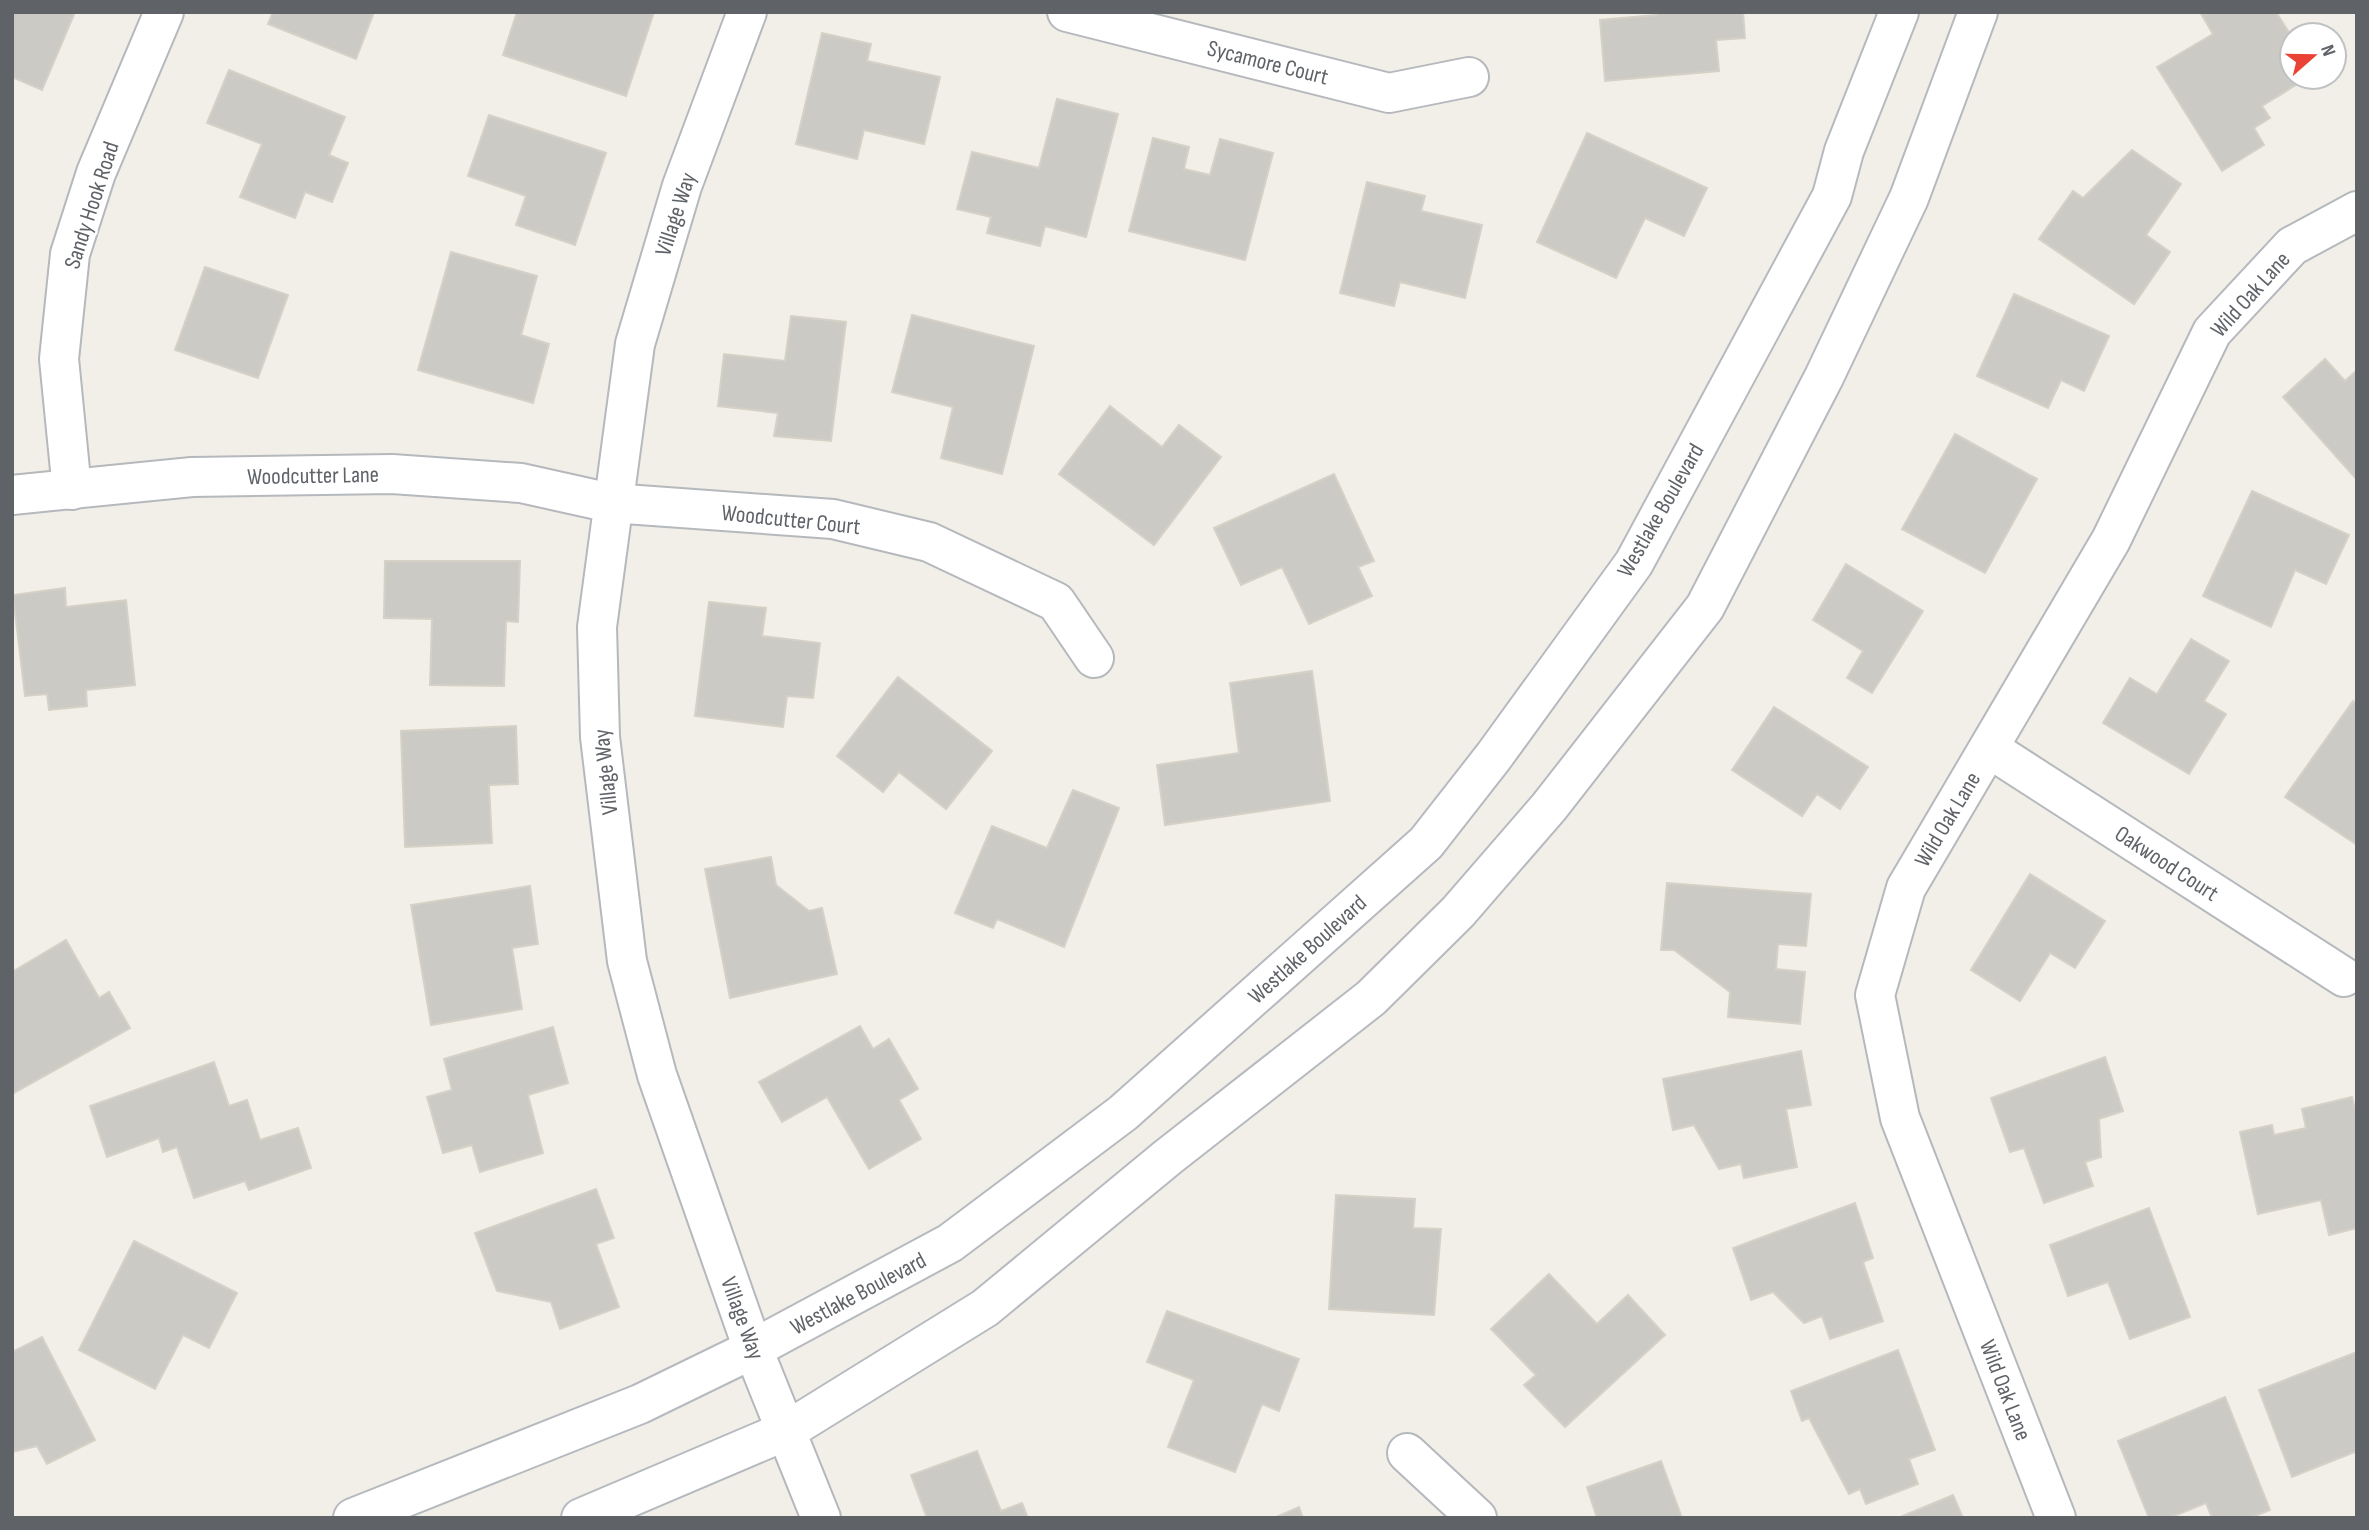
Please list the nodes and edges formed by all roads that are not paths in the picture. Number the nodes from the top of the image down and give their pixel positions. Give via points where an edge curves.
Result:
1 (164, 12) edge
2 (747, 12) edge
3 (1067, 12) edge
4 (1899, 12) edge
5 (1978, 12) edge
6 (1469, 77) dead end
7 (2357, 211) edge
8 (72, 490) junction
9 (12, 495) edge
10 (611, 503) junction
11 (1094, 658) dead end
12 (1990, 749) junction
13 (2344, 977) dead end
14 (753, 1349) junction
15 (788, 1430) junction
16 (1406, 1453) dead end
17 (353, 1518) edge
18 (582, 1518) edge
19 (821, 1518) edge
20 (1477, 1518) edge
21 (2056, 1518) edge

1 - 8 street, Sandy Hook Road via 96,173 70,254 59,359
2 - 10 street, Village Way via 682,186 635,344
3 - 6 street, Sycamore Court via 1389,93
4 - 14 street, Westlake Boulevard via 1844,152 1832,196 1634,563 1426,843 1122,1112 960,1235
5 - 15 street via 1909,198 1824,377 1705,607 1549,807 1458,912 1370,998 985,1308
7 - 12 street, Wild Oak Lane via 2292,246 2212,332 2111,540
8 - 9 street, Woodcutter Lane
8 - 10 street, Woodcutter Lane via 192,477 392,474 521,483
10 - 11 street, Woodcutter Court via 833,519 929,542 1056,602
10 - 14 street, Village Way via 597,627 600,737 627,961 657,1075
12 - 13 street, Oakwood Court
12 - 21 street, Wild Oak Lane via 1906,888 1875,995 1900,1118
14 - 15 street, Village Way
14 - 17 street, Westlake Boulevard via 640,1404
15 - 18 street
15 - 19 street, Village Way
16 - 20 street

